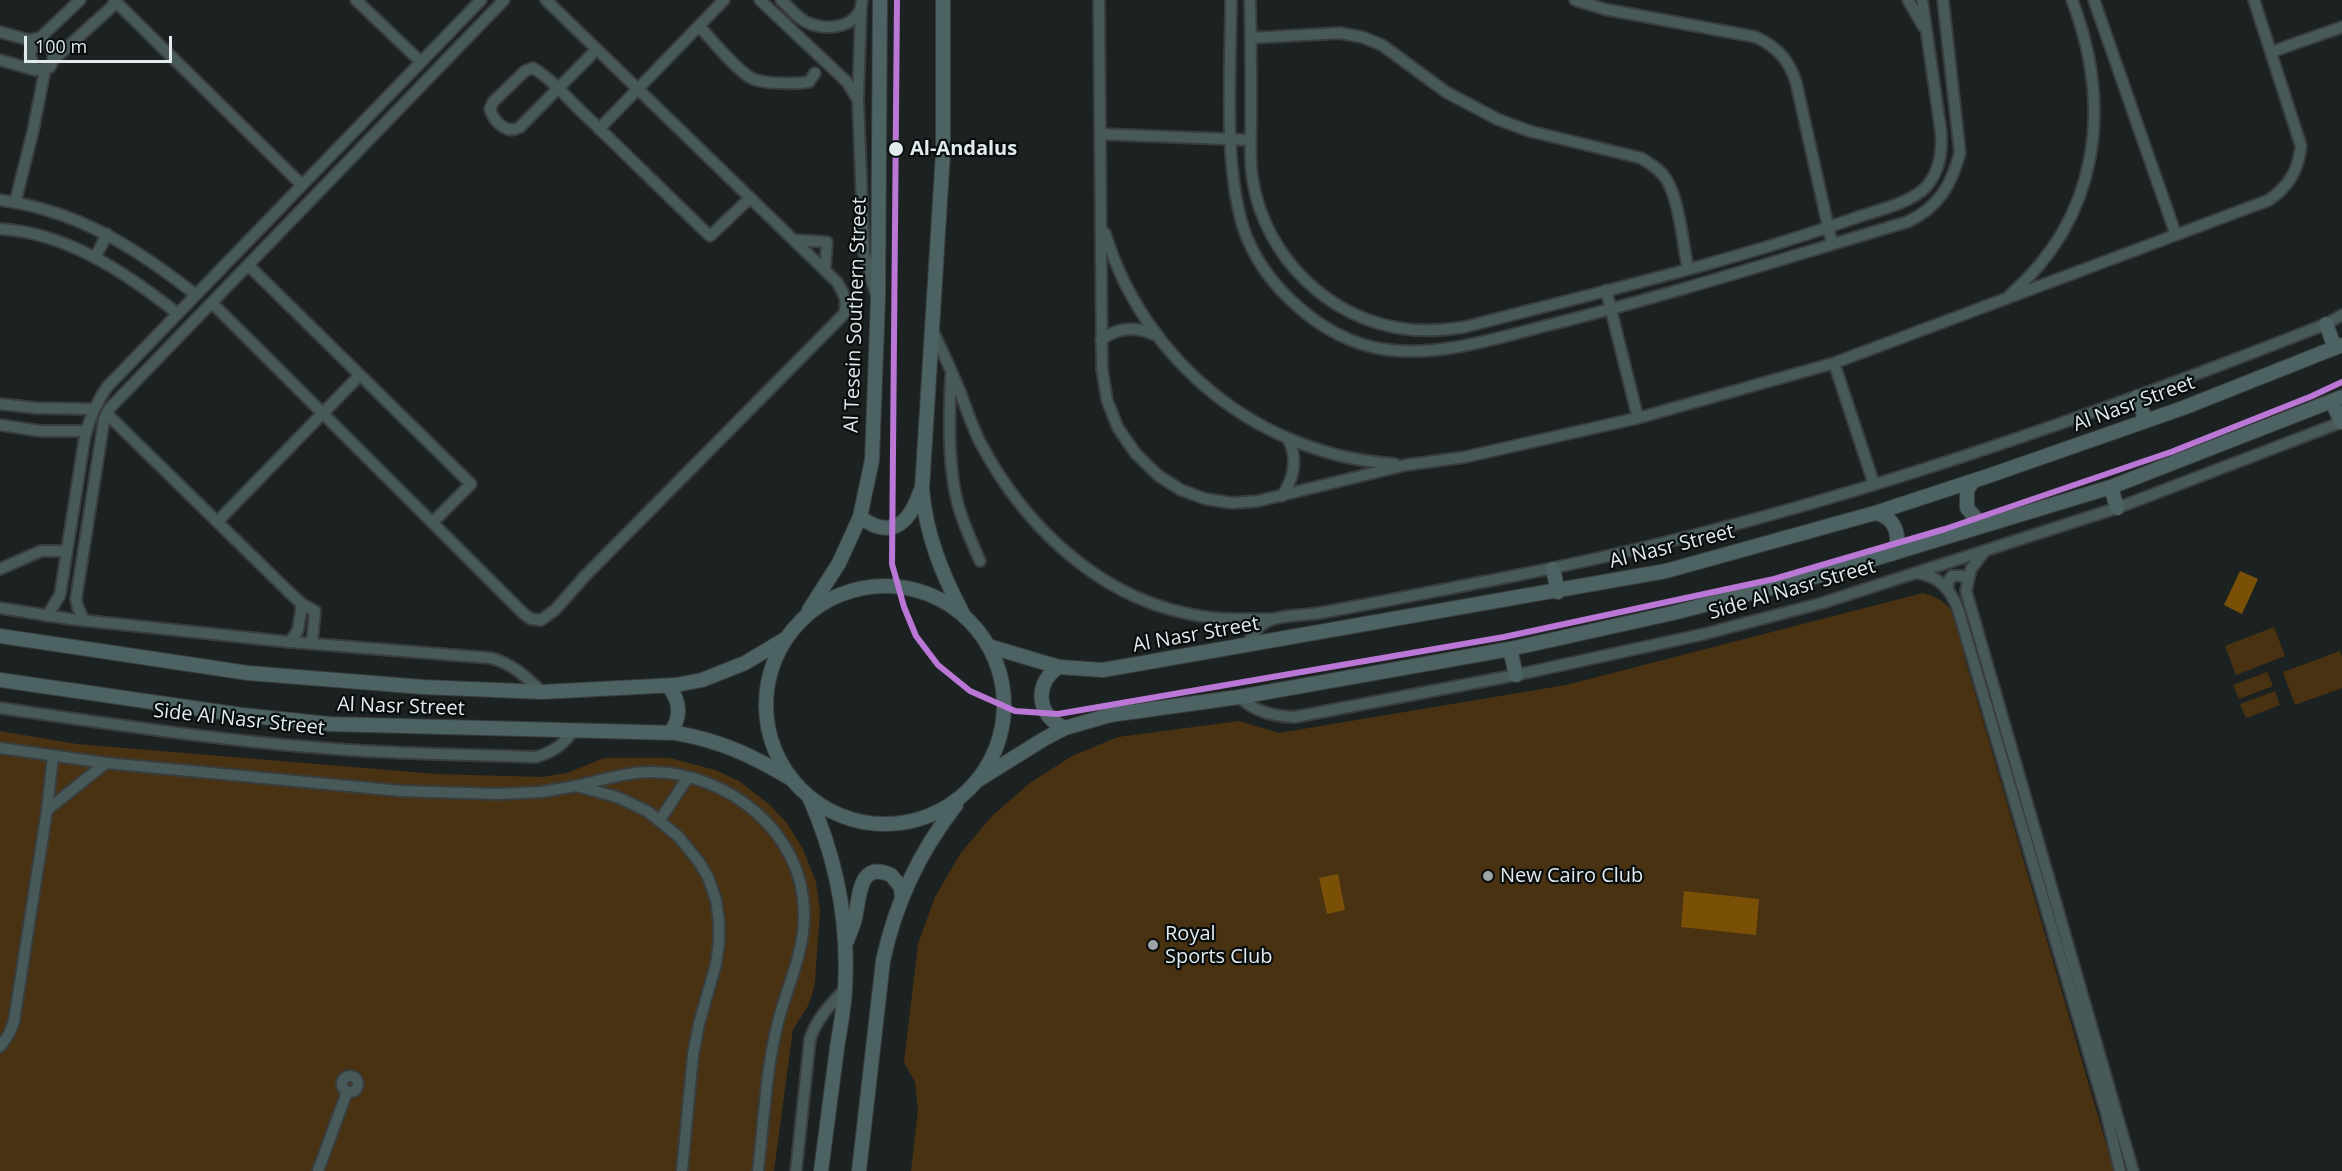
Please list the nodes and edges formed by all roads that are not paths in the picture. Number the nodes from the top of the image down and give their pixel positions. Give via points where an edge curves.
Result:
1 (80, 0) edge
2 (356, 0) edge
3 (481, 0) edge
4 (504, 0) edge
5 (546, 0) edge
6 (724, 0) edge
7 (759, 0) edge
8 (781, 0) edge
9 (880, 0) edge
10 (944, 0) edge
11 (1099, 0) edge
12 (1231, 0) edge
13 (1250, 0) edge
14 (1575, 0) edge
15 (1908, 0) edge
16 (1922, 0) edge
17 (1943, 0) edge
18 (2094, 0) edge
19 (2254, 0) edge
20 (115, 1) edge
21 (2075, 1) edge
22 (862, 3) edge
23 (792, 10) junction
24 (781, 21) junction
25 (456, 26) junction
26 (699, 26) junction
27 (2342, 27) edge
28 (1926, 30) junction
29 (0, 32) edge
30 (468, 37) junction
31 (1251, 38) junction
32 (37, 39) junction
33 (597, 49) junction
34 (2271, 51) junction
35 (0, 60) edge
36 (53, 60) junction
37 (421, 62) junction
38 (40, 70) junction
39 (815, 73) dead end
40 (557, 89) junction
41 (637, 89) junction
42 (858, 100) junction
43 (600, 129) junction
44 (1100, 134) junction
45 (1231, 139) junction
46 (1250, 140) junction
47 (302, 186) junction
48 (750, 198) junction
49 (0, 200) edge
50 (15, 202) junction
51 (274, 215) junction
52 (1101, 221) junction
53 (286, 227) junction
54 (1828, 227) junction
55 (0, 229) edge
56 (107, 234) junction
57 (2176, 235) junction
58 (794, 240) junction
59 (1832, 244) junction
60 (95, 258) junction
61 (249, 266) junction
62 (825, 269) junction
63 (1688, 269) junction
64 (1606, 290) junction
65 (196, 295) junction
66 (878, 300) junction
67 (2005, 300) junction
68 (212, 303) junction
69 (1611, 309) junction
70 (178, 314) junction
71 (2342, 315) edge
72 (2326, 324) junction
73 (932, 328) junction
74 (1155, 335) junction
75 (1101, 340) junction
76 (2338, 346) edge
77 (1834, 363) junction
78 (951, 370) junction
79 (360, 375) junction
80 (2137, 397) junction
81 (2337, 399) edge
82 (0, 404) edge
83 (93, 409) junction
84 (323, 412) junction
85 (107, 414) junction
86 (1638, 418) junction
87 (2146, 421) junction
88 (2342, 422) edge
89 (0, 425) edge
90 (86, 431) junction
91 (1288, 439) junction
92 (1406, 465) junction
93 (1973, 481) junction
94 (1874, 484) junction
95 (2111, 487) junction
96 (922, 489) junction
97 (1282, 496) junction
98 (2117, 508) junction
99 (1875, 513) junction
100 (860, 517) junction
101 (217, 522) junction
102 (433, 522) junction
103 (1989, 524) junction
104 (1986, 550) junction
105 (1892, 555) junction
106 (66, 557) junction
107 (980, 561) dead end
108 (81, 565) junction
109 (0, 569) edge
110 (1553, 569) junction
111 (1915, 573) junction
112 (1967, 581) junction
113 (1948, 588) junction
114 (1558, 592) junction
115 (302, 604) junction
116 (0, 608) edge
117 (806, 615) junction
118 (48, 616) junction
119 (965, 618) junction
120 (84, 620) junction
121 (1271, 620) junction
122 (0, 636) edge
123 (785, 639) junction
124 (290, 642) junction
125 (312, 643) junction
126 (988, 646) junction
127 (1246, 646) junction
128 (1510, 649) junction
129 (1059, 667) junction
130 (1516, 675) junction
131 (0, 680) edge
132 (668, 686) junction
133 (543, 693) junction
134 (1239, 698) junction
135 (0, 708) edge
136 (1065, 728) junction
137 (573, 731) junction
138 (670, 733) junction
139 (0, 747) edge
140 (52, 756) junction
141 (106, 764) junction
142 (688, 777) junction
143 (793, 780) junction
144 (978, 780) junction
145 (576, 786) junction
146 (965, 793) junction
147 (809, 797) junction
148 (46, 810) junction
149 (660, 820) junction
150 (902, 897) junction
151 (845, 946) junction
152 (845, 988) junction
153 (0, 1047) edge
154 (347, 1092) dead end
155 (318, 1171) edge
156 (682, 1171) edge
157 (758, 1171) edge
158 (796, 1171) edge
159 (821, 1171) edge
160 (859, 1171) edge
161 (2121, 1171) edge
162 (2133, 1171) edge

1 - 32 street
2 - 37 street
3 - 25 street
4 - 30 street
5 - 33 street
6 - 26 street
7 - 24 street
8 - 23 street
9 - 66 main road, Al Tesein Southern Street
10 - 73 main road via 943,153
11 - 44 street
12 - 45 street
13 - 31 street
14 - 54 street via 1604,9 1756,37 1778,50 1796,82
15 - 28 street
16 - 28 street
17 - 59 street via 1960,153 1954,175 1944,194 1919,217
18 - 57 street
19 - 34 street
20 - 36 street
20 - 47 street
21 - 67 street via 2094,101 2092,150 2084,185 2054,248 2033,275
22 - 23 street via 851,22 836,27 806,22
22 - 42 street
23 - 24 street
24 - 42 street via 847,82
25 - 30 street
25 - 37 street
26 - 39 street via 752,79 801,83 809,82
26 - 41 street
27 - 34 street
28 - 54 street via 1941,132 1942,152 1937,171 1910,199
29 - 32 street
30 - 53 street
31 - 46 street
31 - 63 street via 1340,33 1362,37 1382,45 1446,92 1497,119 1641,158 1655,166 1673,192
32 - 36 street via 50,46
32 - 38 street via 30,55
33 - 40 street
33 - 41 street
34 - 57 street via 2301,146 2293,178 2269,200
35 - 38 street
36 - 38 street via 50,67
37 - 47 street
38 - 50 street via 33,131
40 - 40 street via 530,68 493,102 490,112 504,129 514,131
40 - 43 street
41 - 43 street
41 - 48 street
42 - 66 street via 864,253
43 - 48 street via 710,236
44 - 45 street
44 - 52 street
45 - 46 street
45 - 69 street via 1244,228 1270,275 1300,310 1358,344 1385,349 1448,349
46 - 64 street via 1255,194 1279,249 1321,294 1361,317 1406,329 1446,330
47 - 51 street
48 - 58 street
49 - 50 street
50 - 56 street via 86,223
51 - 53 street
51 - 65 street
52 - 74 street via 1123,281
52 - 75 street
53 - 61 street
54 - 59 street
54 - 63 street
55 - 60 street via 44,236
56 - 60 street
56 - 65 street
57 - 67 street
58 - 62 street
58 - 62 street via 828,242
59 - 69 street
60 - 70 street
61 - 68 street
61 - 79 street
62 - 102 street via 845,294 844,314 542,620 524,614
63 - 64 street
64 - 69 street
65 - 70 street
66 - 100 main road, Al Tesein Southern Street via 872,460
67 - 77 street
68 - 84 street
68 - 85 street via 116,400
69 - 86 street
70 - 83 street via 107,387
71 - 72 street
72 - 76 main road
72 - 80 street
73 - 78 street
73 - 96 main road
74 - 75 street via 1132,328 1115,331
74 - 91 street via 1220,400
75 - 97 street via 1107,399 1119,428 1136,454 1159,476 1206,499 1232,503
76 - 87 main road, Al Nasr Street
77 - 86 street
77 - 94 street
78 - 107 street via 952,465 960,512
78 - 121 street via 980,442 998,474 1017,502 1067,552 1106,580 1153,604 1214,618
79 - 84 street
79 - 102 street via 471,484
80 - 87 main road
80 - 94 street
81 - 88 main road
81 - 95 main road
82 - 83 street
83 - 90 street
84 - 101 street
84 - 102 street
85 - 101 street
85 - 108 street
86 - 92 street via 1465,457
87 - 93 main road, Al Nasr Street
88 - 98 street, Side Al Nasr Street
89 - 90 street via 40,431
90 - 106 street
91 - 92 street via 1350,458
91 - 97 street via 1293,468
92 - 97 street
93 - 99 main road, Al Nasr Street
93 - 103 main road via 1967,490 1967,508 1978,521
94 - 110 street
95 - 98 main road
95 - 103 main road
96 - 100 main road via 911,514 897,526 879,527
96 - 119 main road via 928,530 939,565
98 - 104 street, Side Al Nasr Street
99 - 105 main road via 1890,519 1896,528 1898,539
99 - 114 main road, Al Nasr Street via 1666,571
100 - 117 main road, Al Tesein Southern Street via 839,563
101 - 115 street
103 - 105 main road
104 - 111 street, Side Al Nasr Street
104 - 112 street
105 - 128 main road via 1673,613
106 - 108 street
106 - 109 street via 41,551
106 - 118 street via 60,595
108 - 120 street via 76,598
110 - 114 main road
110 - 121 street
111 - 113 street via 1933,577
111 - 130 street, Side Al Nasr Street via 1704,634
112 - 113 street via 1959,575 1952,576
112 - 162 street via 1966,591
113 - 161 street via 1958,609
114 - 127 main road, Al Nasr Street
115 - 124 street via 298,630
115 - 125 street via 316,615
116 - 118 street
117 - 119 main road via 852,591 890,586 929,595
117 - 123 main road
118 - 120 street
119 - 126 main road
120 - 124 street
121 - 127 street via 1257,630
122 - 133 main road, Al Nasr Street via 248,673
123 - 132 main road, Al Nasr Street via 724,673
123 - 143 main road via 774,660 766,707 779,760
124 - 125 street
125 - 133 street via 491,657 518,669
126 - 129 main road, Al Nasr Street
126 - 144 main road via 999,674 1004,704 1001,732
127 - 129 main road, Al Nasr Street via 1103,670
128 - 130 main road
128 - 134 main road
129 - 136 main road via 1045,680 1041,699 1049,717
130 - 134 street, Side Al Nasr Street via 1295,717 1263,713
131 - 137 main road, Al Nasr Street via 330,724
132 - 133 main road, Al Nasr Street
132 - 138 main road via 678,709
134 - 136 main road via 1110,715
135 - 137 street, Side Al Nasr Street via 335,749 536,758 564,744
136 - 144 main road
137 - 138 main road, Al Nasr Street
138 - 143 main road, Al Nasr Street via 726,745
139 - 140 street
140 - 141 street
140 - 148 street
141 - 145 street via 400,791 498,794
141 - 148 street
142 - 145 street via 638,772
142 - 149 street
142 - 157 street via 722,788 756,812 786,848 801,886 802,948 775,1037
143 - 147 main road
144 - 146 main road
145 - 149 street via 633,803
146 - 147 main road via 930,816 896,824 853,820
146 - 150 main road via 923,853
147 - 151 main road via 833,862
148 - 153 street via 14,1021
149 - 156 street via 679,837 708,877 719,921 716,964 693,1055
150 - 151 main road via 899,882 891,875 876,872 867,877 859,890
150 - 160 main road via 883,961
151 - 152 main road
152 - 158 street via 815,1024 810,1039
152 - 159 main road
154 - 155 street

